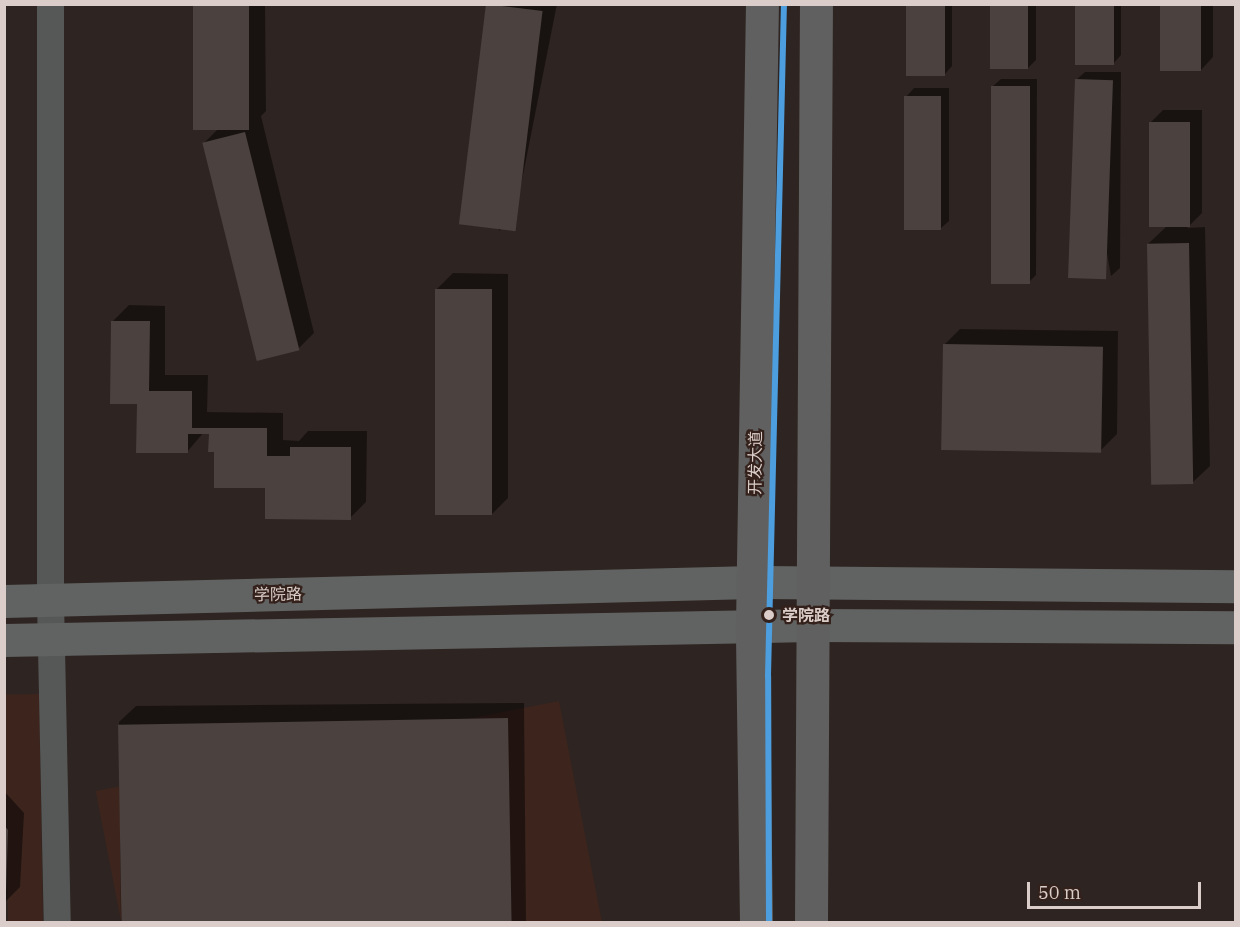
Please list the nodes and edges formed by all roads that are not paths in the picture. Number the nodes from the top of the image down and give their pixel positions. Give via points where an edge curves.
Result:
1 (50, 4) edge
2 (762, 4) edge
3 (816, 4) edge
4 (753, 582) junction
5 (811, 583) junction
6 (1236, 586) edge
7 (50, 600) junction
8 (4, 601) edge
9 (813, 625) junction
10 (753, 626) junction
11 (1236, 627) edge
12 (51, 639) junction
13 (4, 640) edge
14 (57, 922) edge
15 (756, 922) edge
16 (811, 922) edge

1 - 7 street
2 - 4 main road, 开发大道
3 - 5 main road
4 - 5 main road, 学院路
4 - 7 main road, 学院路
4 - 10 main road, 开发大道
5 - 6 main road, 学院路
5 - 9 main road
7 - 8 main road, 学院路
7 - 12 street
9 - 10 main road
9 - 11 main road
9 - 16 main road
10 - 12 main road
10 - 15 main road, 开发大道
12 - 13 main road
12 - 14 street

